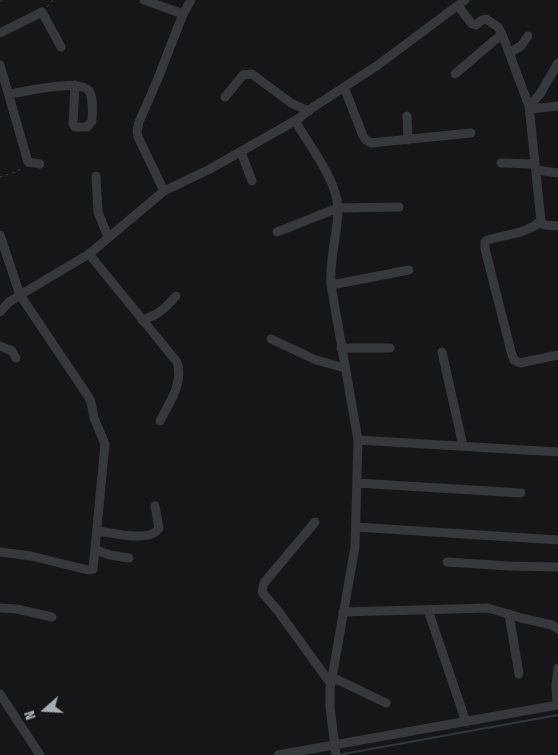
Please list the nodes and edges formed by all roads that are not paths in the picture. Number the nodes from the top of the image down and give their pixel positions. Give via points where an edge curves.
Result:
1 (144, 0) edge
2 (191, 0) edge
3 (460, 2) edge
4 (183, 14) junction
5 (0, 33) edge
6 (502, 34) junction
7 (528, 36) dead end
8 (61, 47) dead end
9 (508, 53) junction
10 (558, 63) edge
11 (0, 66) edge
12 (455, 74) dead end
13 (75, 85) dead end
14 (344, 87) junction
15 (10, 94) junction
16 (225, 98) dead end
17 (558, 106) edge
18 (529, 107) junction
19 (309, 111) junction
20 (407, 116) dead end
21 (295, 121) junction
22 (471, 133) dead end
23 (408, 140) junction
24 (240, 152) junction
25 (501, 162) dead end
26 (40, 164) dead end
27 (536, 167) junction
28 (558, 173) edge
29 (96, 176) dead end
30 (252, 181) dead end
31 (164, 191) junction
32 (399, 207) dead end
33 (338, 208) junction
34 (541, 221) junction
35 (558, 226) edge
36 (277, 232) dead end
37 (0, 234) edge
38 (108, 237) junction
39 (89, 254) junction
40 (410, 270) dead end
41 (331, 285) junction
42 (20, 295) junction
43 (176, 296) dead end
44 (0, 312) edge
45 (142, 320) junction
46 (271, 339) dead end
47 (0, 346) edge
48 (341, 348) junction
49 (390, 348) dead end
50 (442, 352) dead end
51 (558, 355) edge
52 (16, 358) dead end
53 (345, 368) junction
54 (160, 421) dead end
55 (358, 440) junction
56 (463, 446) junction
57 (558, 452) edge
58 (357, 483) junction
59 (520, 493) dead end
60 (155, 506) dead end
61 (315, 522) dead end
62 (356, 527) junction
63 (98, 531) junction
64 (558, 540) edge
65 (96, 550) junction
66 (0, 552) edge
67 (129, 558) dead end
68 (447, 562) dead end
69 (558, 567) edge
70 (0, 608) edge
71 (428, 610) junction
72 (343, 612) junction
73 (509, 614) junction
74 (52, 617) dead end
75 (558, 627) edge
76 (558, 668) edge
77 (518, 674) dead end
78 (332, 680) junction
79 (0, 694) edge
80 (386, 703) dead end
81 (558, 705) edge
82 (466, 722) junction
83 (335, 750) edge
84 (40, 755) edge
85 (278, 755) edge

1 - 4 street
2 - 4 street
3 - 6 street via 472,24 486,19
3 - 14 street
4 - 31 street via 137,130
5 - 8 street via 42,12
6 - 9 street
6 - 12 street
7 - 9 street via 521,46
9 - 18 street
10 - 18 street
11 - 15 street
13 - 15 street
14 - 19 street
14 - 23 street via 366,140 371,143
15 - 26 street via 28,162
16 - 19 street via 244,75 252,74
17 - 18 street
18 - 27 street
19 - 21 street
20 - 23 street
21 - 24 street
21 - 33 street via 328,178
22 - 23 street
24 - 30 street
24 - 31 street
25 - 27 street
27 - 28 street
27 - 34 street
29 - 38 street via 98,212
31 - 38 street
32 - 33 street
33 - 36 street
33 - 41 street
34 - 35 street via 544,225
34 - 51 street via 533,228 488,240 485,249 514,360 520,363
37 - 42 street
38 - 39 street
39 - 42 street
39 - 45 street
40 - 41 street
41 - 48 street
42 - 44 street
42 - 63 street via 88,396 104,438
43 - 45 street via 160,313
45 - 54 street via 179,368 174,393
46 - 53 street via 316,360
47 - 52 street via 12,351
48 - 49 street
48 - 53 street
50 - 56 street
53 - 55 street
55 - 56 street
55 - 58 street
56 - 57 street
58 - 59 street
58 - 62 street
60 - 63 street via 160,528 155,533 136,536
61 - 78 street via 264,583 262,592
62 - 64 street
62 - 72 street
63 - 65 street
65 - 66 street via 91,570
65 - 67 street
68 - 69 street
70 - 74 street
71 - 72 street
71 - 73 street via 488,608
71 - 82 street
72 - 78 street
73 - 75 street
73 - 77 street
76 - 81 street
78 - 80 street via 350,684
78 - 83 street via 330,706
79 - 84 street
81 - 82 street
82 - 83 street
83 - 85 street

